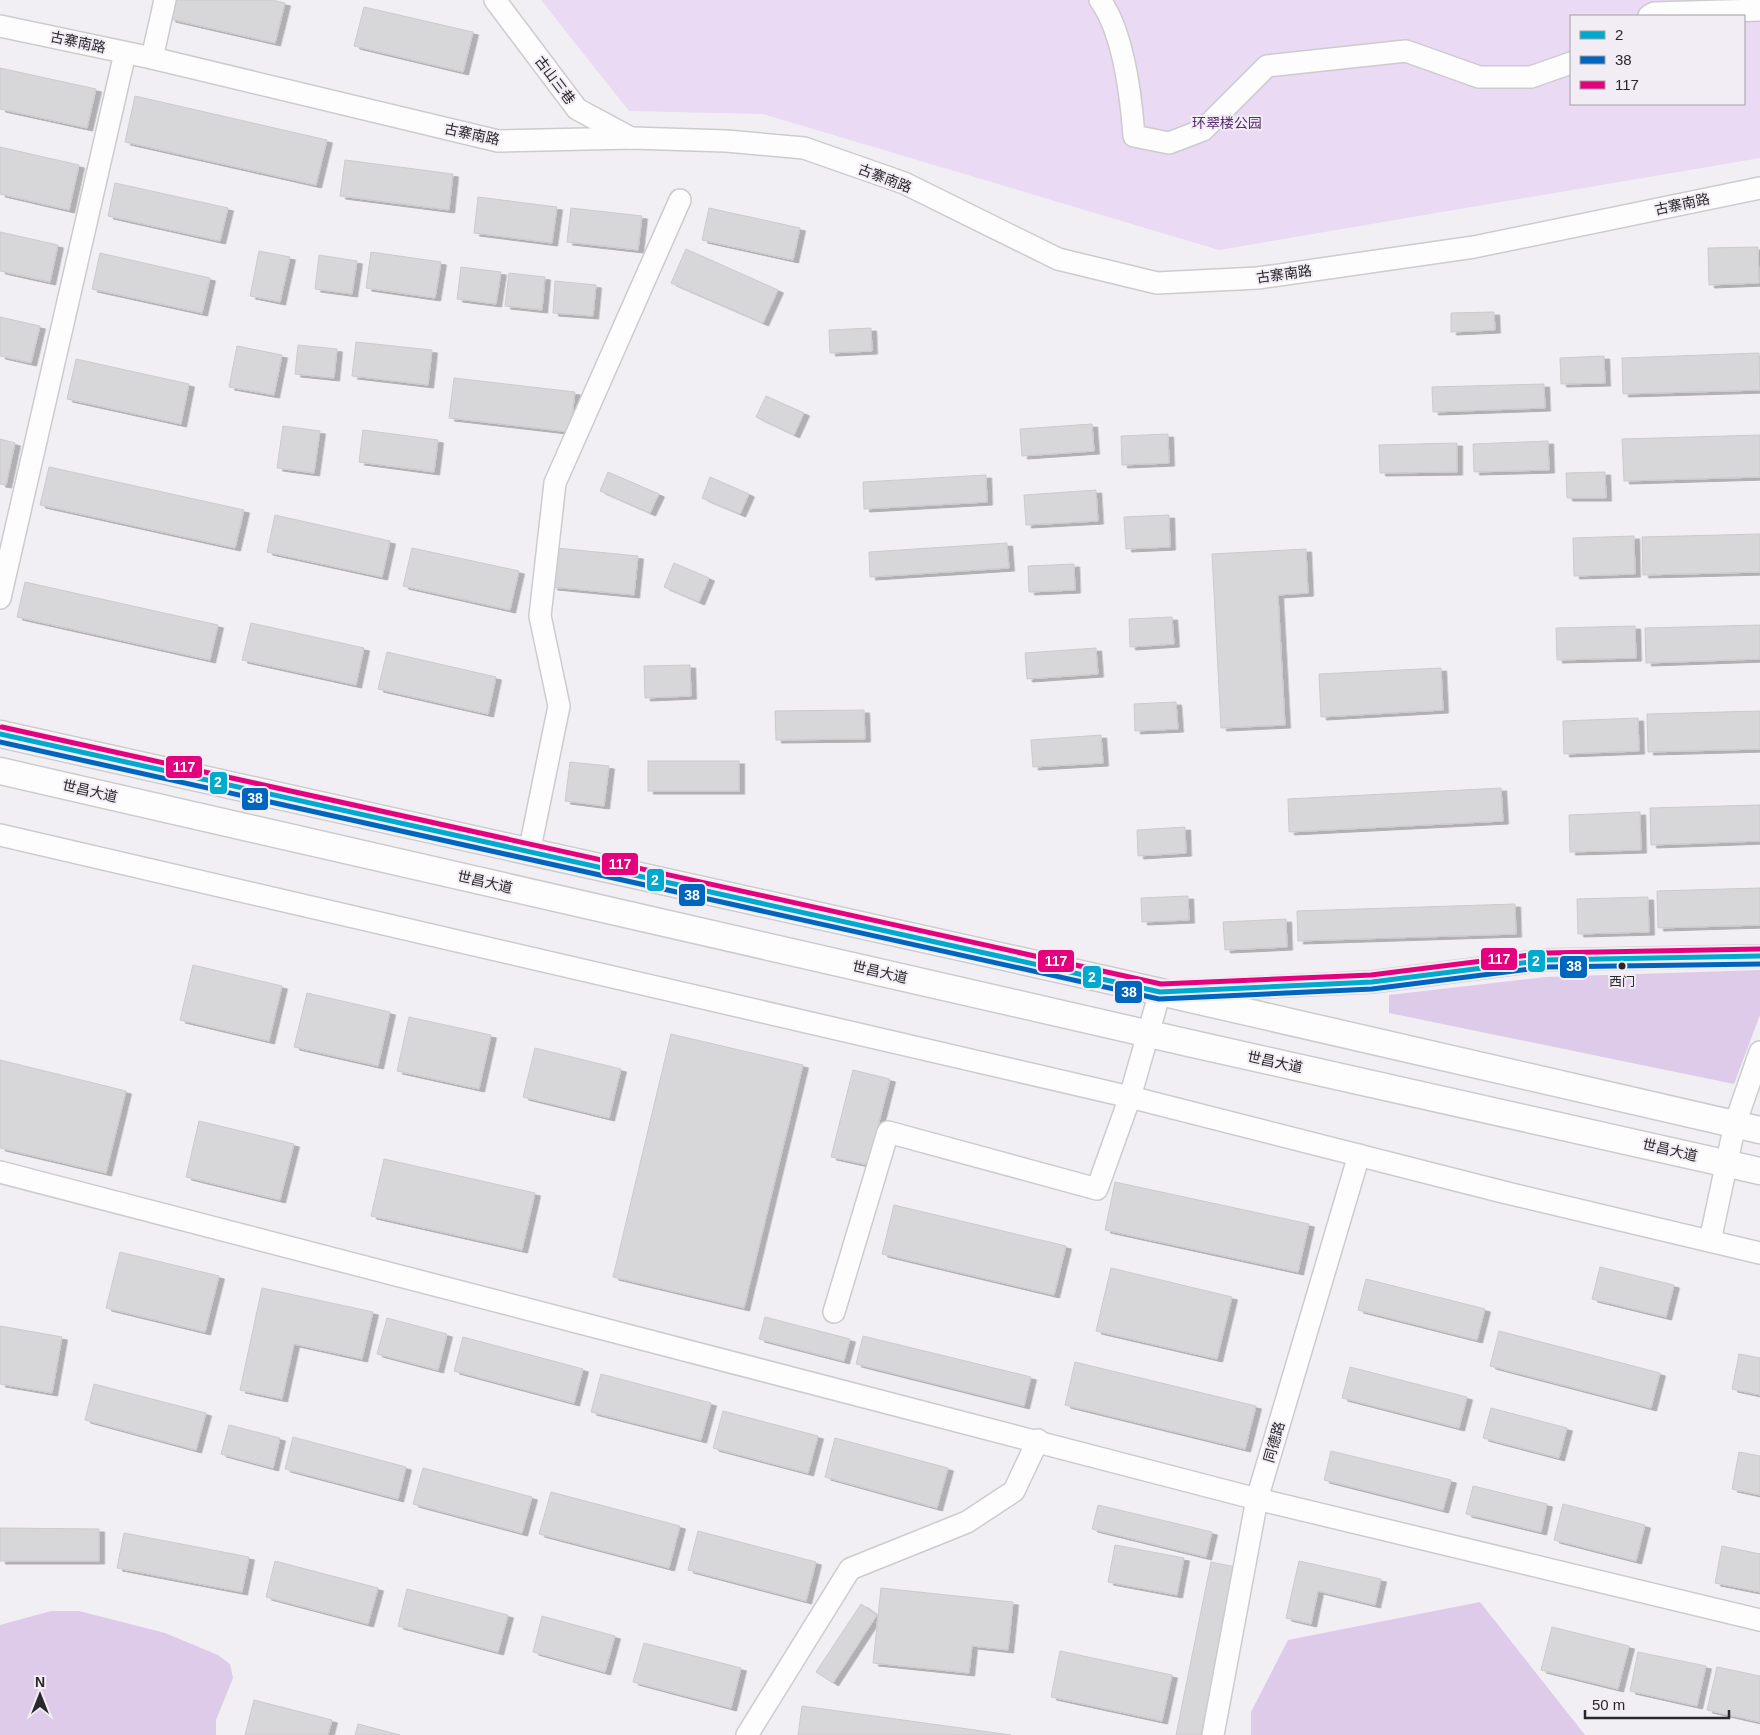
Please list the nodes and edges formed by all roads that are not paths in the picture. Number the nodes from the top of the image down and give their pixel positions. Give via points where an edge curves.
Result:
1 (164, 0) edge
2 (495, 0) edge
3 (1100, 0) edge
4 (1760, 10) edge
5 (1651, 15) edge
6 (0, 26) edge
7 (125, 53) junction
8 (152, 58) junction
9 (1570, 63) edge
10 (632, 138) junction
11 (1760, 188) edge
12 (680, 200) dead end
13 (0, 598) edge
14 (0, 734) edge
15 (0, 771) edge
16 (0, 835) edge
17 (528, 853) junction
18 (1760, 956) edge
19 (1160, 992) junction
20 (1148, 1033) junction
21 (1760, 1052) edge
22 (1130, 1096) junction
23 (1748, 1127) edge
24 (1359, 1155) junction
25 (1726, 1163) junction
26 (1760, 1171) edge
27 (0, 1172) edge
28 (1710, 1241) junction
29 (1760, 1253) edge
30 (834, 1312) dead end
31 (1038, 1440) junction
32 (1257, 1499) junction
33 (1760, 1620) edge
34 (747, 1735) edge
35 (1213, 1735) edge

1 - 8 street
2 - 10 street, 古山三巷 via 577,109
3 - 9 street via 1111,14 1130,91 1134,136 1169,143 1203,130 1267,66 1406,52 1479,77 1531,77
4 - 5 street
6 - 7 street, 古寨南路
7 - 8 street, 古寨南路
7 - 13 street
8 - 10 street, 古寨南路 via 498,141
10 - 11 street, 古寨南路 via 804,148 904,183 1058,259 1157,283 1258,278 1474,247
12 - 17 street via 555,484 540,616 559,706
14 - 17 main road
15 - 20 main road, 世昌大道
16 - 22 street
17 - 19 main road
18 - 19 street via 1545,960 1372,982
19 - 20 street
19 - 23 main road
20 - 22 street
20 - 25 main road, 世昌大道
21 - 23 street
22 - 24 street
22 - 30 street via 1097,1189 888,1132
23 - 25 street
24 - 28 street
24 - 32 street, 同德路
25 - 26 main road, 世昌大道
25 - 28 street
27 - 31 street
28 - 29 street
31 - 32 street
31 - 34 street via 1014,1490 967,1522 850,1569
32 - 33 street
32 - 35 street, 同德路

